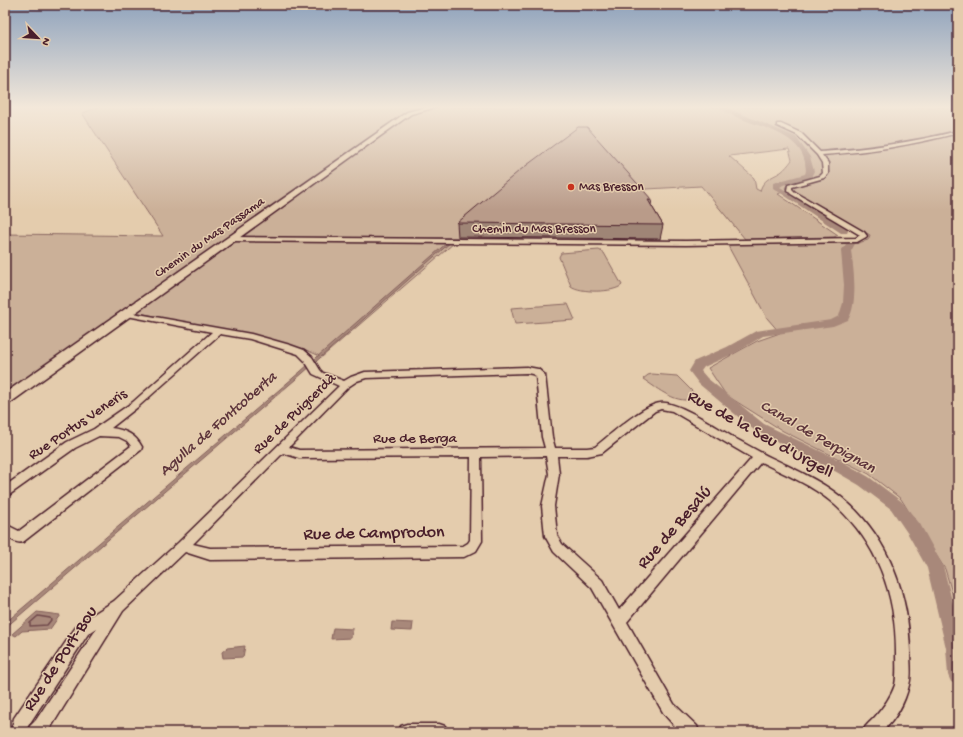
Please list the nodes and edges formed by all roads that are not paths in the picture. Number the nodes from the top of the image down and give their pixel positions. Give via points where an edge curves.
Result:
1 (370, 141) edge
2 (806, 141) edge
3 (913, 141) edge
4 (819, 154) junction
5 (850, 228) junction
6 (232, 239) junction
7 (836, 240) junction
8 (127, 314) junction
9 (218, 331) junction
10 (345, 385) junction
11 (5, 400) edge
12 (98, 432) junction
13 (280, 449) junction
14 (551, 452) junction
15 (476, 454) junction
16 (759, 457) junction
17 (5, 492) edge
18 (5, 529) edge
19 (183, 546) junction
20 (119, 606) junction
21 (618, 622) junction
22 (19, 732) edge
23 (36, 732) edge
24 (407, 732) edge
25 (439, 732) edge
26 (691, 732) edge
27 (870, 732) edge

1 - 6 street, Chemin du Mas Passama
2 - 4 street
3 - 4 street
4 - 5 street, Chemin du Mas Bresson via 825,163 826,173 822,177 790,186 789,189
5 - 7 street via 850,233
5 - 7 street, Chemin du Mas Bresson via 864,236 857,240
6 - 7 street, Chemin du Mas Bresson via 686,243
6 - 8 street, Chemin du Mas Passama
8 - 9 street
8 - 11 street, Chemin du Mas Passama
9 - 10 street via 301,352 320,375
9 - 12 street, Rue Portus Veneris via 136,404
10 - 13 street, Rue de Puigcerdà
10 - 14 street, Rue de Puigcerdà via 354,378 365,375 535,371 540,375
12 - 17 street, Rue Portus Veneris via 71,445
12 - 18 street via 124,434 135,441 137,447 18,538
13 - 15 street, Rue de Berga via 299,454
13 - 19 street, Rue de Puigcerdà
14 - 15 street, Rue de Berga
14 - 16 street, Rue de la Seu d'Urgell via 598,450 652,409 661,406 674,408
14 - 21 street via 554,474 548,506 551,536 558,548 597,584
15 - 19 street, Rue de Camprodon via 476,541 464,550 210,554
16 - 21 street, Rue de Besalú
16 - 27 street, Rue de la Seu d'Urgell via 818,486 857,519 878,550 896,593 904,637 902,685 888,715
19 - 20 street, Rue de Puigcerdà
20 - 22 street, Rue de Port-Bou via 83,629 20,724
20 - 23 street, Rue de Port-Bou
21 - 26 street via 668,709
24 - 25 street

